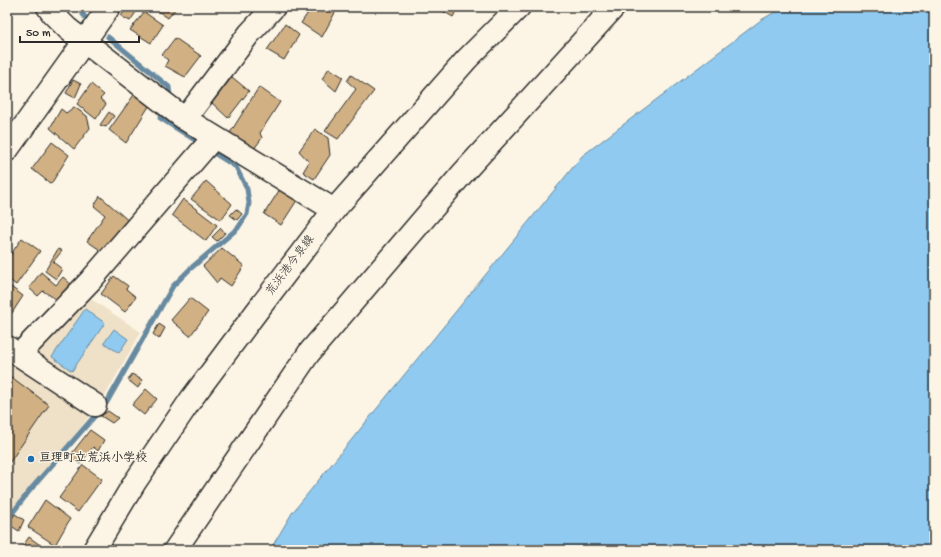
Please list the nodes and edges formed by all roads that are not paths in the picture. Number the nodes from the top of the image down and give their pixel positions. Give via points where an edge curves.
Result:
1 (48, 7) edge
2 (109, 7) edge
3 (274, 7) edge
4 (519, 7) edge
5 (614, 7) edge
6 (84, 41) junction
7 (185, 119) junction
8 (209, 143) junction
9 (7, 150) edge
10 (334, 210) junction
11 (13, 351) edge
12 (94, 405) dead end
13 (94, 550) edge
14 (175, 550) edge

1 - 6 street via 68,29
2 - 6 street
3 - 7 street via 249,34
4 - 10 street, 荒浜港今泉線 via 467,59
5 - 14 street via 463,173 309,352
6 - 7 street
6 - 9 street
7 - 8 street
8 - 10 street
8 - 11 street via 92,280
10 - 13 street, 荒浜港今泉線 via 192,398 135,482
11 - 12 street

